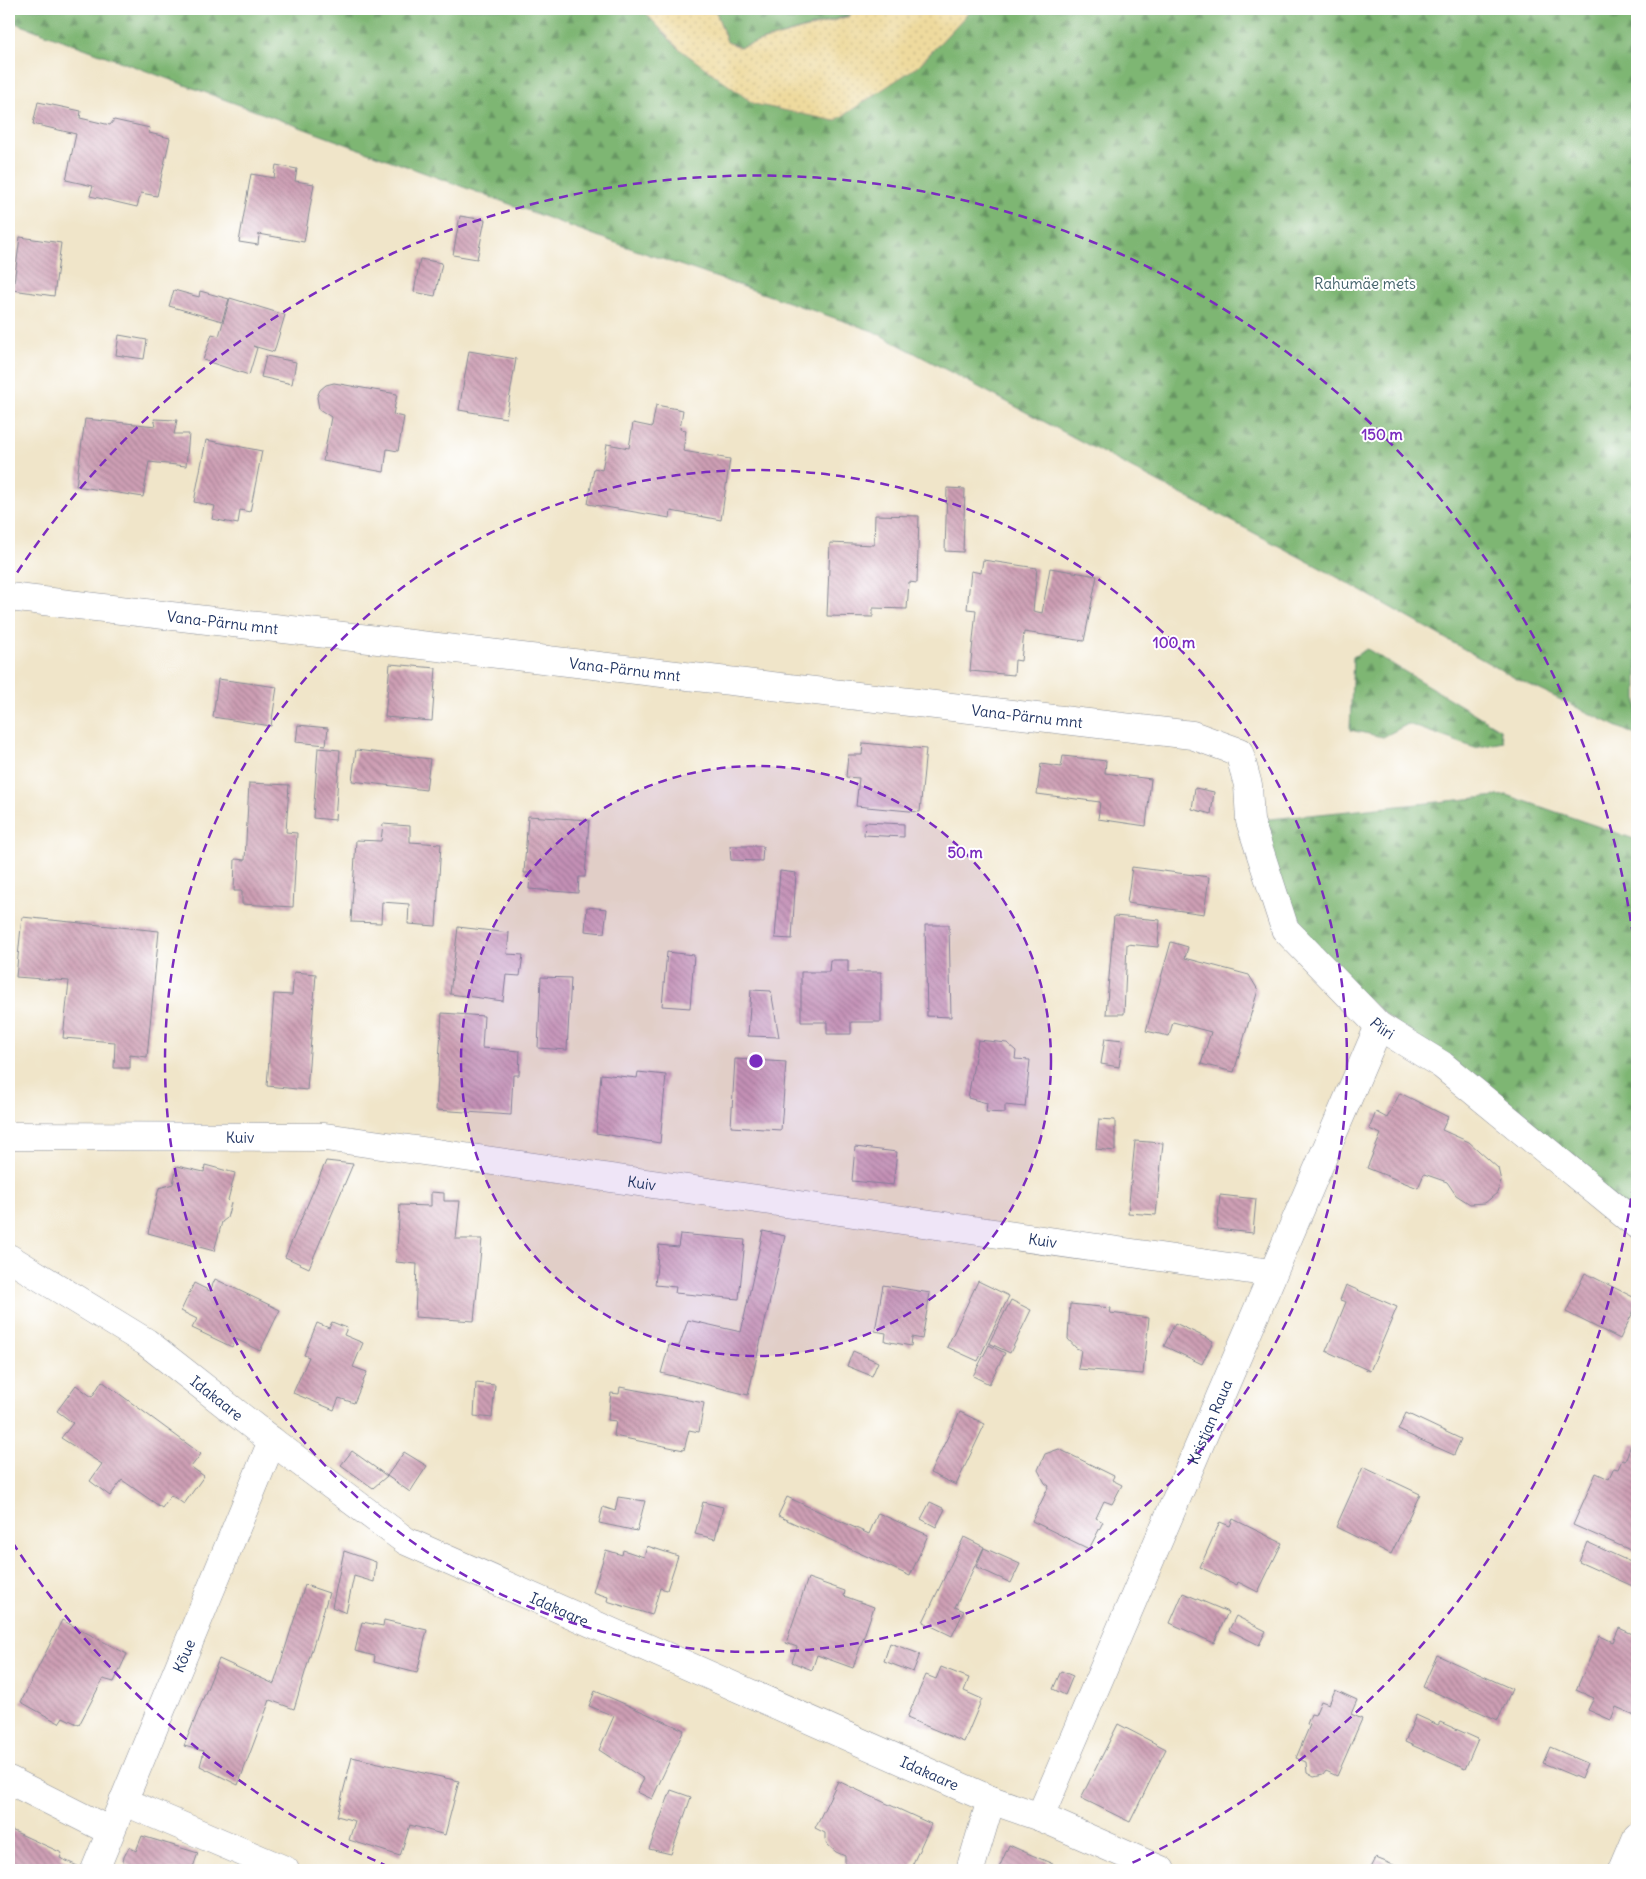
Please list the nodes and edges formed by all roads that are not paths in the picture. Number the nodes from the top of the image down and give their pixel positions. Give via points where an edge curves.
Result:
1 (9, 597) edge
2 (1239, 752) joint
3 (1379, 1026) junction
4 (9, 1136) edge
5 (1637, 1225) edge
6 (9, 1258) edge
7 (1272, 1274) junction
8 (272, 1441) junction
9 (9, 1780) edge
10 (991, 1800) junction
11 (123, 1801) junction
12 (1040, 1817) junction
13 (110, 1831) junction
14 (1637, 1837) edge
15 (95, 1870) edge
16 (285, 1870) edge
17 (970, 1870) edge
18 (1161, 1870) edge
19 (1623, 1870) edge

1 - 2 street, Vana-Pärnu mnt via 1192,735
2 - 3 street, Piiri via 1248,785 1250,821 1285,929
3 - 5 street, Piiri via 1442,1065
3 - 7 street, Kristjan Raua
4 - 7 street, Kuiv via 325,1137
6 - 8 street, Idakaare via 146,1342
7 - 12 street, Kristjan Raua
8 - 10 street, Idakaare via 406,1542
8 - 11 street, Kõue
9 - 13 street
10 - 12 street, Idakaare
10 - 17 street
11 - 13 street, Kõue
11 - 16 street
12 - 18 street, Idakaare
13 - 15 street, Kõue
14 - 19 street

